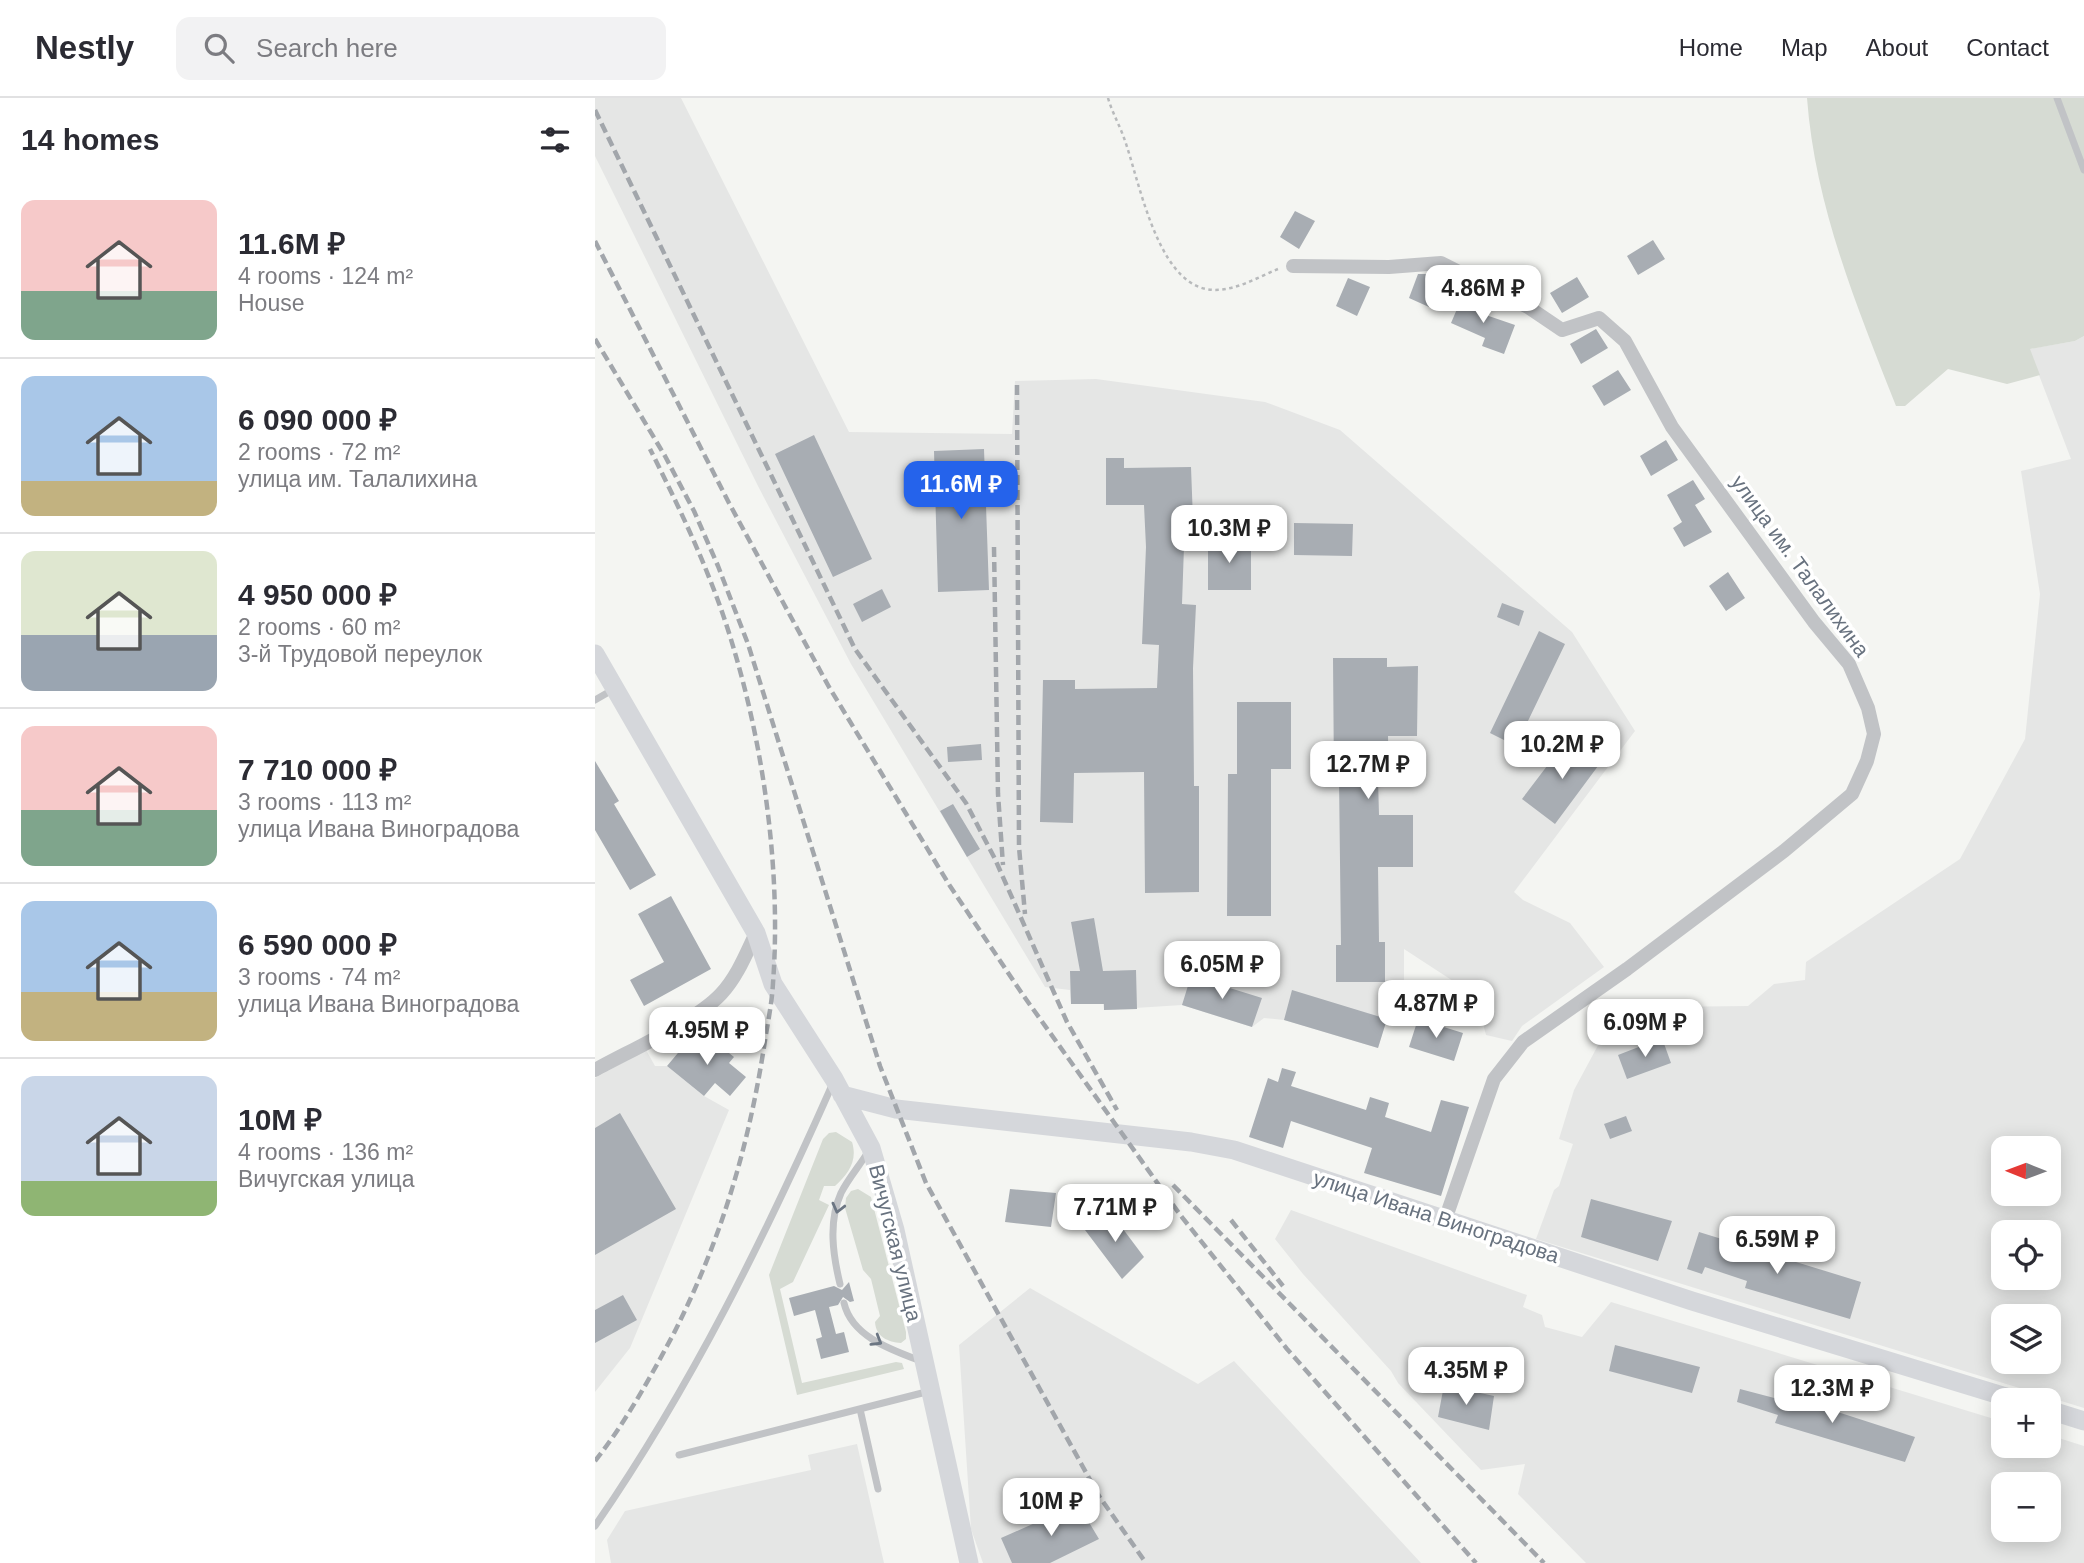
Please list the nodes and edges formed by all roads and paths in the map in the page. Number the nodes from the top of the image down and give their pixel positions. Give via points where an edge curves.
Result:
1 (1108, 98) edge
2 (2057, 98) edge
3 (2084, 170) edge
4 (1293, 266) joint
5 (595, 654) edge
6 (615, 689) junction
7 (595, 700) edge
8 (756, 933) junction
9 (595, 1070) edge
10 (838, 1087) junction
11 (871, 1148) junction
12 (1445, 1220) junction
13 (840, 1284) dead end
14 (844, 1303) dead end
15 (925, 1362) junction
16 (931, 1391) junction
17 (1991, 1392) edge
18 (860, 1409) junction
19 (2061, 1414) edge
20 (2084, 1421) edge
21 (678, 1455) dead end
22 (878, 1489) dead end
23 (595, 1526) edge
24 (968, 1563) edge

1 - 4 path via 1151,225 1165,255 1185,276 1203,289 1221,291
2 - 3 lane
4 - 12 street, улица им. Талалихина via 1441,263 1528,307 1562,330 1599,318 1625,341 1672,427 1849,664 1874,733 1852,794 1648,953 1523,1042 1495,1079
5 - 6 street, Вичугская улица
6 - 7 lane
6 - 8 street, Вичугская улица
8 - 9 street via 740,968 720,995
8 - 10 street, Вичугская улица via 773,984
10 - 11 street, Вичугская улица
10 - 12 street, улица Ивана Виноградова via 896,1109 1234,1150
10 - 23 lane via 683,1390
11 -> 13 lane via 841,1194 835,1220 832,1253
11 - 15 street, Вичугская улица
12 - 17 street, улица Ивана Виноградова
14 -> 15 lane via 847,1314 869,1337
15 - 16 street, Вичугская улица
16 - 18 lane
16 - 24 street, Вичугская улица
18 - 21 lane
18 - 22 lane
19 - 20 street

